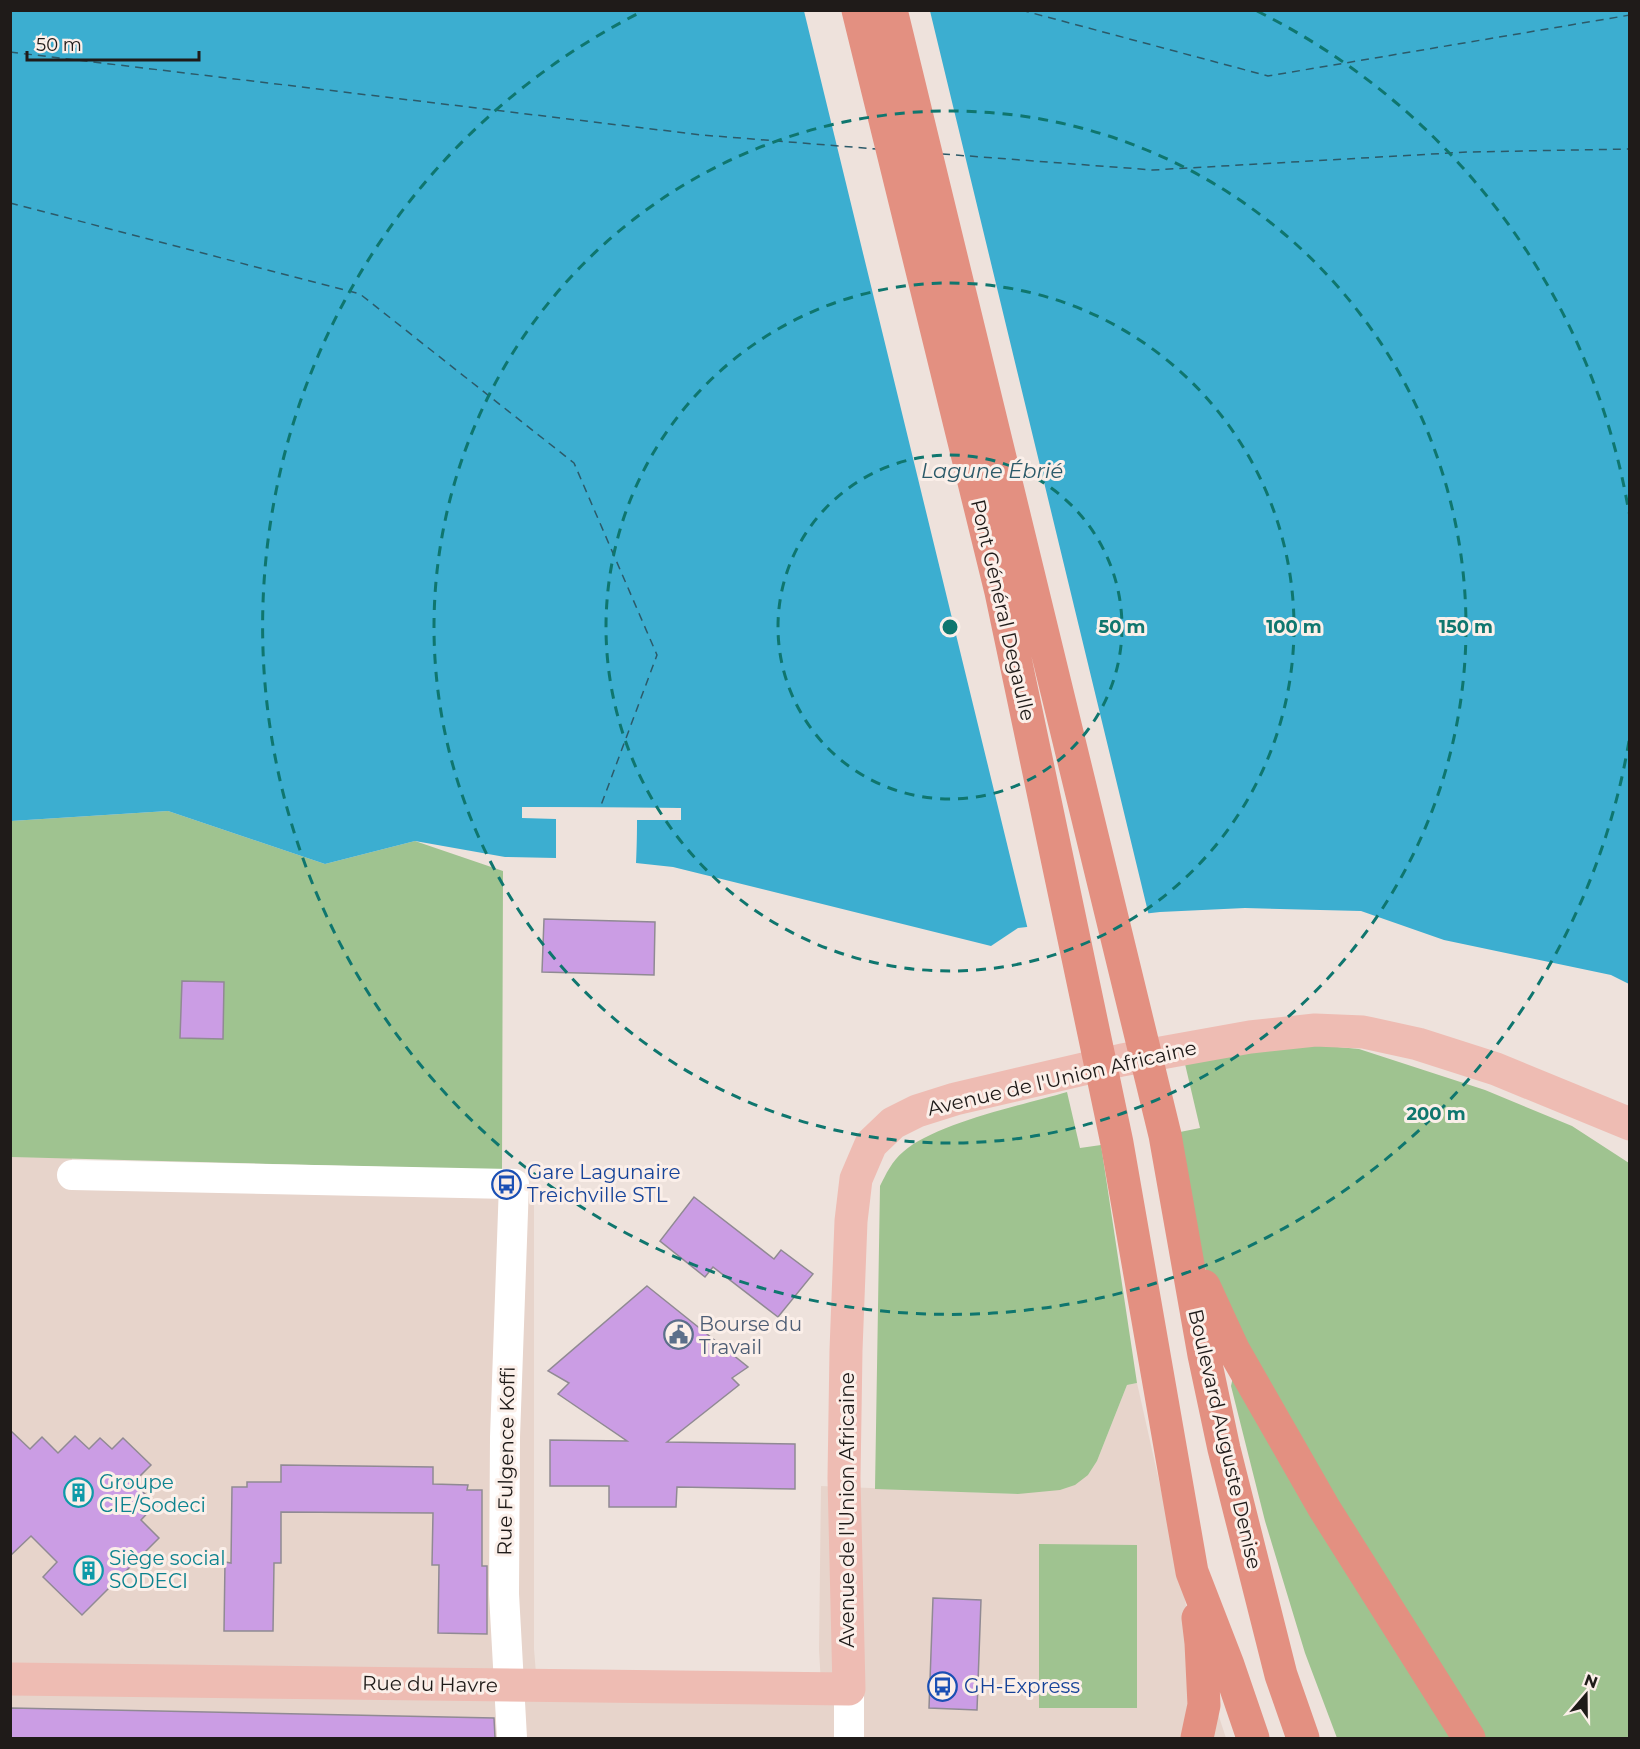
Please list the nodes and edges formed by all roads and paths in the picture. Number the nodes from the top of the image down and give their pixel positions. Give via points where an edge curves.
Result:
1 (858, 10) edge
2 (891, 10) edge
3 (1629, 1124) edge
4 (1165, 1135) joint
5 (72, 1175) dead end
6 (1184, 1240) junction
7 (1192, 1572) junction
8 (10, 1679) edge
9 (510, 1685) junction
10 (849, 1689) junction
11 (512, 1738) edge
12 (849, 1738) edge
13 (1197, 1738) edge
14 (1253, 1738) edge
15 (1303, 1738) edge
16 (1469, 1738) edge

1 - 7 highway, Pont Général Degaulle via 1001,592 1117,1143
2 - 4 highway, Pont Général Degaulle
3 - 10 main road, Avenue de l'Union Africaine via 1496,1070 1418,1044 1363,1032 1315,1030 1250,1037 1122,1060 955,1099 893,1123 871,1144 856,1179 851,1221 844,1478
4 - 6 highway, Boulevard Auguste Denise
5 - 9 street, Rue Fulgence Koffi via 514,1184 505,1448 504,1594
6 - 15 highway, Boulevard Auguste Denise via 1224,1449 1281,1675
6 - 16 highway via 1233,1349 1312,1488
7 - 13 highway via 1204,1705
7 - 14 highway
8 - 9 main road, Rue du Havre
9 - 10 main road, Rue du Havre
9 - 11 street, Rue Fulgence Koffi
10 - 12 street, Avenue de l'Union Africaine

